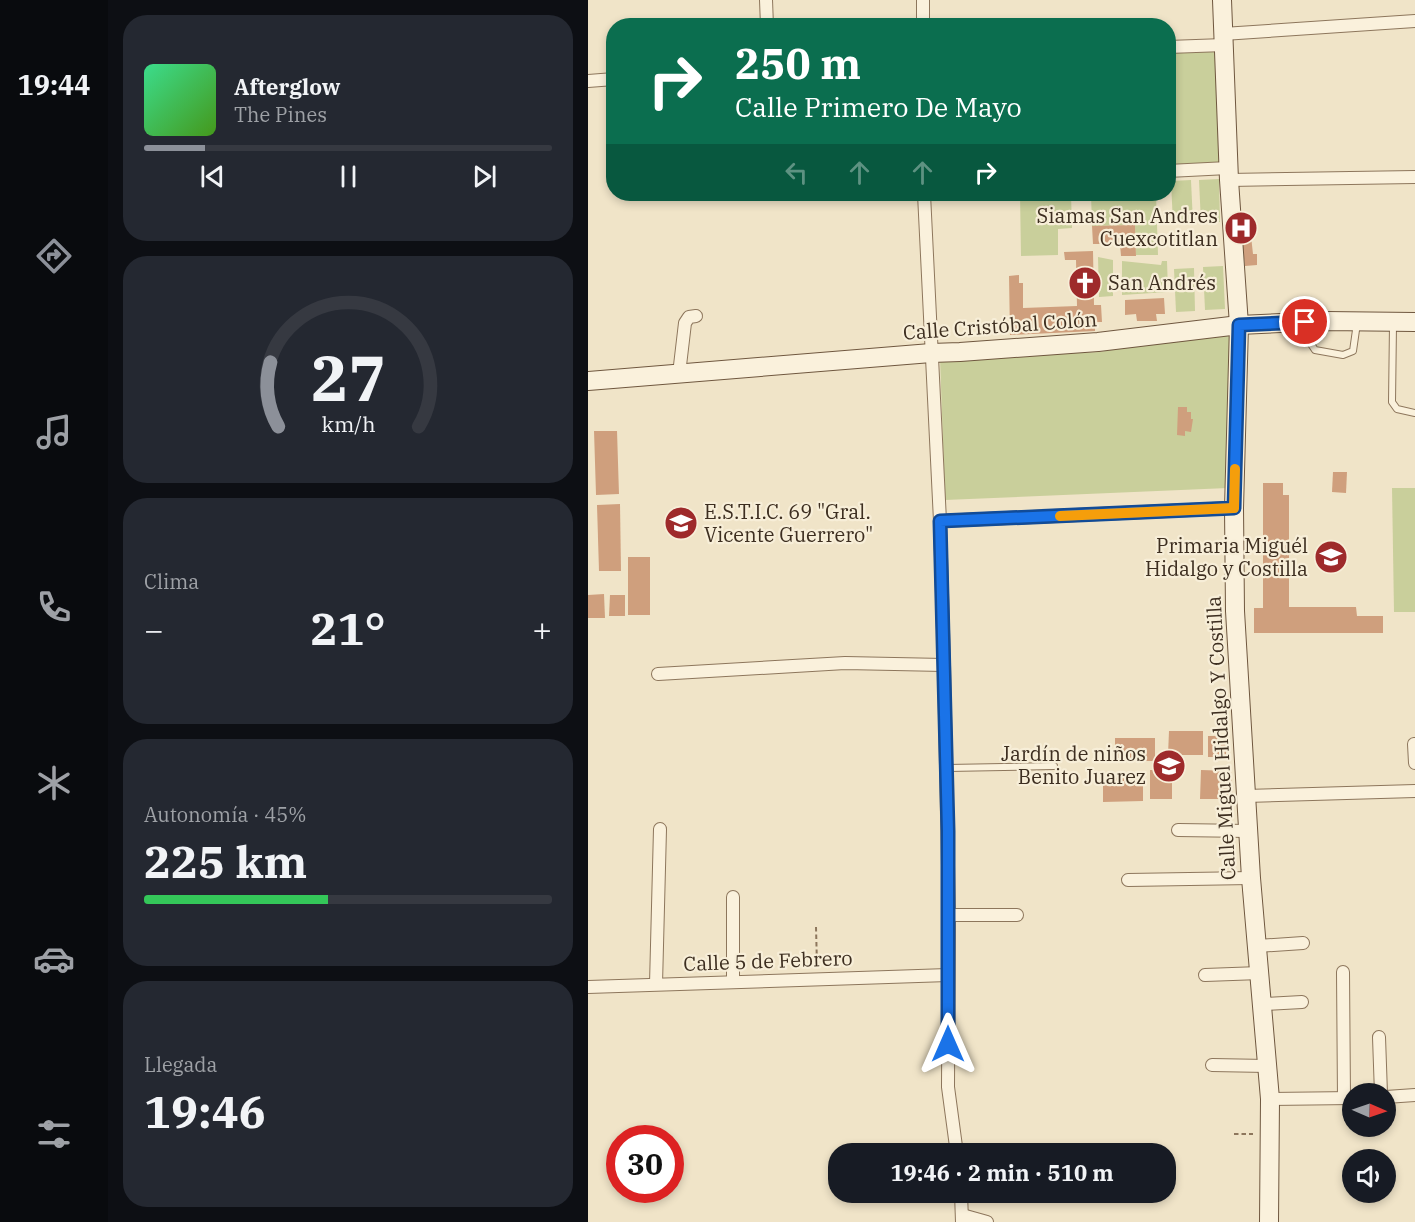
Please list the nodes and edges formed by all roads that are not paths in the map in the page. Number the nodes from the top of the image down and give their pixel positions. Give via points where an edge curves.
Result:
1 (766, 0) edge
2 (923, 0) edge
3 (1222, 0) edge
4 (767, 18) edge
5 (923, 18) edge
6 (1415, 21) edge
7 (1223, 40) junction
8 (1176, 46) edge
9 (606, 80) edge
10 (588, 81) edge
11 (1176, 171) edge
12 (1229, 174) junction
13 (1415, 177) edge
14 (924, 201) edge
15 (696, 316) dead end
16 (1357, 321) junction
17 (1305, 322) junction
18 (1393, 322) junction
19 (1415, 322) edge
20 (1239, 325) junction
21 (931, 352) junction
22 (679, 374) junction
23 (588, 381) edge
24 (1415, 413) edge
25 (1234, 508) junction
26 (940, 521) junction
27 (944, 665) junction
28 (658, 674) dead end
29 (1414, 744) edge
30 (1415, 763) edge
31 (1054, 766) dead end
32 (946, 768) junction
33 (1415, 791) edge
34 (1246, 796) junction
35 (660, 830) dead end
36 (1178, 830) dead end
37 (1248, 831) junction
38 (1251, 878) junction
39 (1128, 880) dead end
40 (733, 897) dead end
41 (949, 915) junction
42 (1017, 915) dead end
43 (1303, 943) dead end
44 (1257, 946) junction
45 (1343, 972) dead end
46 (1260, 973) junction
47 (948, 975) junction
48 (1205, 975) dead end
49 (733, 982) junction
50 (656, 984) junction
51 (588, 987) edge
52 (1302, 1002) dead end
53 (1263, 1004) junction
54 (1379, 1037) dead end
55 (1212, 1065) dead end
56 (1267, 1066) junction
57 (1347, 1083) edge
58 (1381, 1083) edge
59 (1415, 1095) edge
60 (1396, 1096) edge
61 (1342, 1098) edge
62 (1270, 1099) junction
63 (956, 1143) edge
64 (961, 1203) edge
65 (962, 1218) edge
66 (987, 1222) edge
67 (1269, 1222) edge

1 - 4 street
2 - 5 street
3 - 7 main road, Calle Miguel Hidalgo Y Costilla
6 - 7 street
7 - 8 street
7 - 12 main road, Calle Miguel Hidalgo Y Costilla
9 - 10 street
11 - 12 street
12 - 13 street
12 - 20 main road, Calle Miguel Hidalgo Y Costilla
14 - 21 street
15 - 22 street via 685,323
16 - 17 main road, Calle Cristóbal Colón
16 - 17 lane via 1353,351 1343,355 1315,351 1307,338
16 - 18 main road, Calle Cristóbal Colón
17 - 20 main road, Calle Cristóbal Colón
18 - 19 main road, Calle Cristóbal Colón
18 - 24 lane via 1392,402 1397,409
20 - 21 main road, Calle Cristóbal Colón via 1098,342
20 - 25 main road, Calle Miguel Hidalgo Y Costilla
21 - 22 main road, Calle Cristóbal Colón
21 - 26 street
22 - 23 main road, Calle Cristóbal Colón
25 - 26 street
25 - 34 main road, Calle Miguel Hidalgo Y Costilla
26 - 27 street
27 - 28 street via 845,663
27 - 32 street
29 - 30 street
31 - 32 lane
32 - 41 street
33 - 34 street
34 - 37 main road, Calle Miguel Hidalgo Y Costilla
35 - 50 street
36 - 37 street
37 - 38 main road, Calle Miguel Hidalgo Y Costilla
38 - 39 street
38 - 44 main road, Calle Miguel Hidalgo Y Costilla
40 - 49 street
41 - 42 street
41 - 47 street
43 - 44 street
44 - 46 main road, Calle Miguel Hidalgo Y Costilla
45 - 57 street
46 - 48 street
46 - 53 main road, Calle Miguel Hidalgo Y Costilla
47 - 49 street, Calle 5 de Febrero
47 - 63 street via 948,1087
49 - 50 street, Calle 5 de Febrero
50 - 51 street, Calle 5 de Febrero
52 - 53 street
53 - 56 main road, Calle Miguel Hidalgo Y Costilla
54 - 58 street
55 - 56 street
56 - 62 main road, Calle Miguel Hidalgo Y Costilla
59 - 60 street
61 - 62 street
62 - 67 main road, Calle Miguel Hidalgo Y Costilla
64 - 65 street
65 - 66 street

